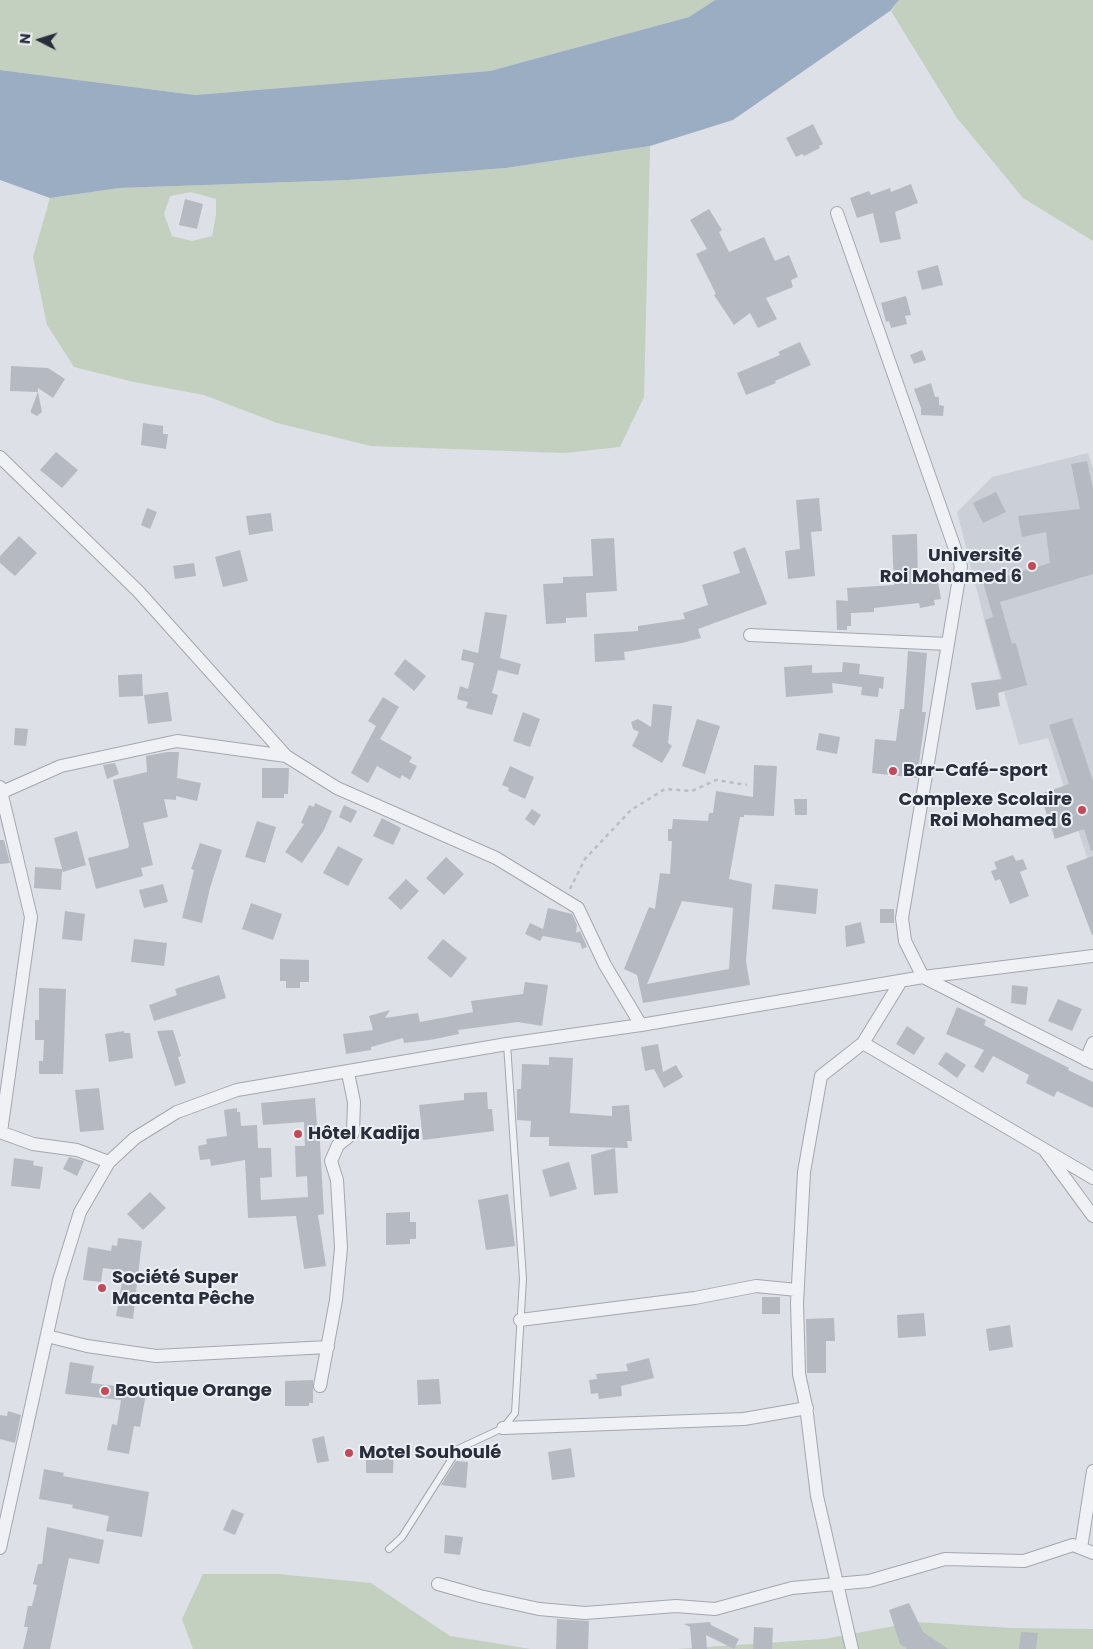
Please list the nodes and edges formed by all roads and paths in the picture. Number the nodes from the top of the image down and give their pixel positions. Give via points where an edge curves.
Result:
1 (837, 213) dead end
2 (0, 457) edge
3 (750, 635) dead end
4 (948, 644) junction
5 (286, 756) junction
6 (747, 785) dead end
7 (1, 791) edge
8 (566, 900) junction
9 (1093, 956) edge
10 (923, 978) junction
11 (901, 982) junction
12 (641, 1025) junction
13 (864, 1043) junction
14 (1093, 1043) edge
15 (507, 1044) junction
16 (1090, 1062) edge
17 (348, 1073) junction
18 (0, 1132) edge
19 (1042, 1148) junction
20 (109, 1162) junction
21 (1093, 1178) edge
22 (1093, 1216) edge
23 (797, 1290) junction
24 (520, 1320) junction
25 (47, 1336) junction
26 (328, 1347) junction
27 (320, 1386) dead end
28 (807, 1408) junction
29 (503, 1428) junction
30 (1093, 1471) edge
31 (0, 1548) edge
32 (1081, 1548) junction
33 (389, 1549) dead end
34 (1093, 1553) edge
35 (838, 1582) junction
36 (438, 1584) dead end
37 (852, 1649) edge

1 - 4 street via 961,566
2 - 5 street via 138,591
3 - 4 street
4 - 10 street via 902,918 905,941
5 - 7 street via 177,741 61,766
5 - 8 street via 338,788 496,858
6 - 8 path via 716,780 692,790 665,789 631,810 585,858
7 - 18 street via 31,917
8 - 12 street via 578,908 605,965
9 - 10 street
10 - 11 street
10 - 16 street
11 - 12 street
11 - 13 street
12 - 15 street
13 - 19 street
13 - 23 street via 821,1076 804,1172
14 - 16 street
15 - 17 street
15 - 24 lane via 523,1279
17 - 20 street via 237,1090 177,1112 135,1138
17 - 26 street via 354,1102 353,1133 338,1146 331,1161 338,1180 341,1248
18 - 20 street via 33,1144 76,1150
19 - 21 street
19 - 22 street
20 - 25 street via 80,1212 70,1237
23 - 24 street via 756,1286 695,1298
23 - 28 street via 799,1374
24 - 29 lane via 515,1413
25 - 26 street via 87,1346 156,1356
25 - 31 street
26 - 27 street
28 - 29 street via 744,1419
28 - 35 street via 817,1496
29 - 33 lane via 458,1449 402,1537
30 - 32 street
32 - 34 street
32 - 35 street via 1073,1545 1024,1561 944,1559 869,1581
35 - 36 street via 792,1588 715,1609 676,1606 584,1613 539,1609
35 - 37 street

